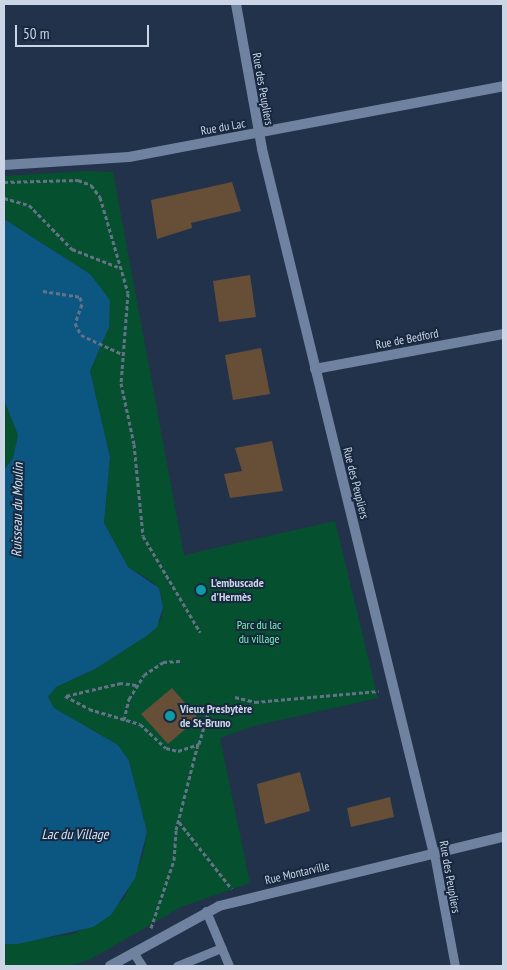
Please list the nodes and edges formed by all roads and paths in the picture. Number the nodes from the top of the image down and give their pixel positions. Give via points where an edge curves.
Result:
1 (236, 4) edge
2 (503, 86) edge
3 (258, 133) junction
4 (4, 165) edge
5 (4, 182) edge
6 (4, 198) edge
7 (118, 267) junction
8 (44, 290) dead end
9 (503, 334) edge
10 (122, 354) junction
11 (315, 369) junction
12 (200, 632) dead end
13 (180, 661) dead end
14 (136, 685) junction
15 (379, 691) dead end
16 (235, 697) dead end
17 (211, 703) dead end
18 (124, 720) junction
19 (199, 744) junction
20 (178, 821) junction
21 (503, 837) edge
22 (434, 854) junction
23 (232, 890) dead end
24 (206, 911) junction
25 (151, 928) dead end
26 (221, 948) junction
27 (133, 952) junction
28 (110, 966) edge
29 (142, 966) edge
30 (177, 966) edge
31 (229, 966) edge
32 (455, 966) edge

1 - 3 street, Rue des Peupliers
2 - 3 street, Rue du Lac
3 - 4 street, Rue du Lac via 115,159
3 - 11 street, Rue des Peupliers
5 - 7 path via 78,180 91,186 100,197
6 - 7 path via 29,205 72,249
7 - 10 path via 128,293
8 - 10 path via 80,297 82,304 75,323 81,335
9 - 11 street, Rue de Bedford
10 - 12 path via 121,383 134,444 142,536
11 - 22 street, Rue des Peupliers
13 - 14 path via 153,667
14 - 18 path
14 - 18 path via 120,684 66,696 89,709
15 - 16 path via 255,702
17 - 19 path
18 - 19 path via 140,724 172,751 186,751
19 - 20 path
20 - 23 path
20 - 25 path via 174,860
21 - 22 street, Rue Montarville
22 - 24 street, Rue Montarville
22 - 32 lane, Rue des Peupliers
24 - 26 lane
24 - 27 street, Rue Montarville
26 - 30 lane
26 - 31 lane
27 - 28 street, Rue Montarville
27 - 29 lane

